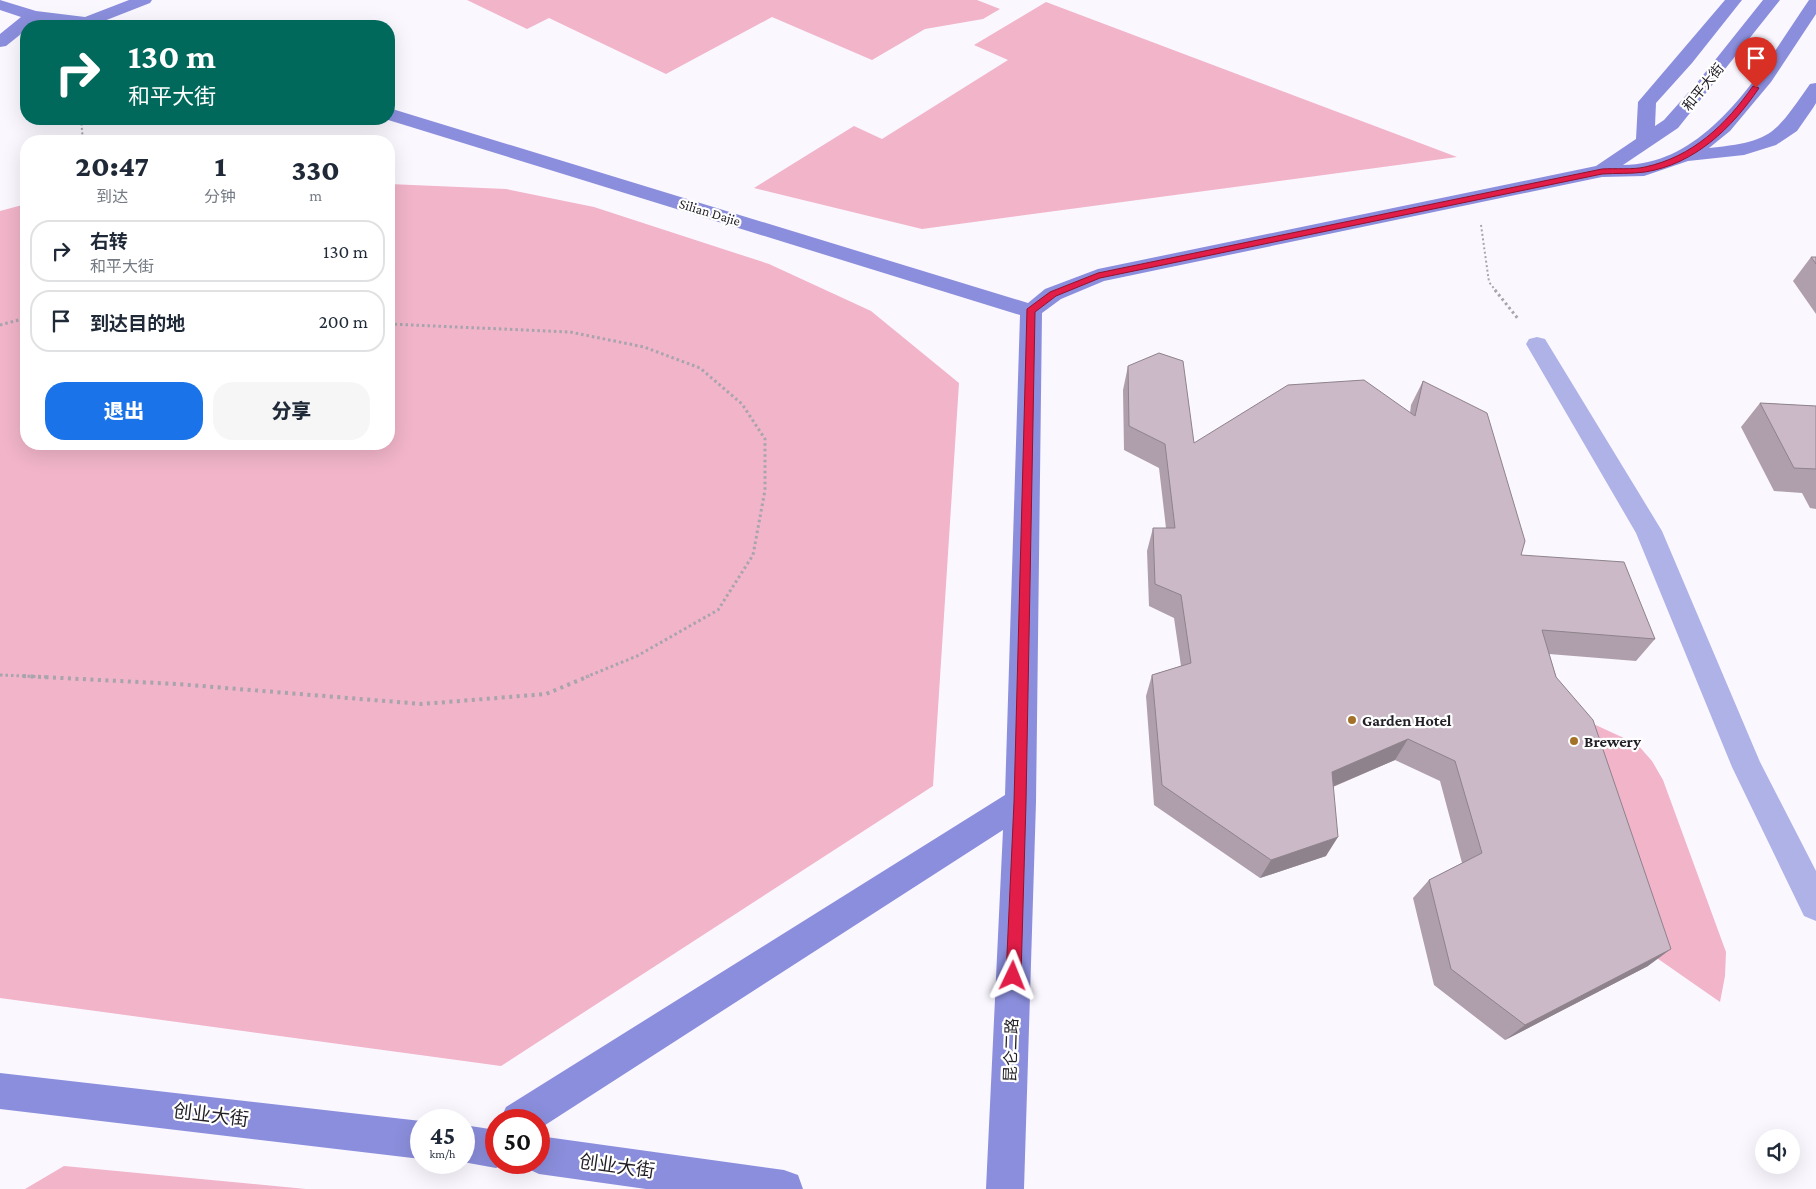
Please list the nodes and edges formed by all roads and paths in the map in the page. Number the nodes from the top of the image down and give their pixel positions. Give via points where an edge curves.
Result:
1 (144, 0) edge
2 (1734, 0) edge
3 (1772, 0) edge
4 (1816, 2) edge
5 (0, 5) edge
6 (34, 16) junction
7 (29, 20) edge
8 (64, 20) edge
9 (102, 20) edge
10 (20, 27) edge
11 (0, 42) edge
12 (1816, 88) edge
13 (395, 116) edge
14 (1645, 142) junction
15 (1682, 158) junction
16 (1602, 171) junction
17 (1478, 197) junction
18 (1030, 311) junction
19 (20, 320) edge
20 (395, 324) edge
21 (0, 326) edge
22 (1537, 344) joint
23 (0, 675) edge
24 (1020, 802) junction
25 (1816, 905) edge
26 (0, 1091) edge
27 (536, 1109) edge
28 (410, 1139) edge
29 (550, 1157) edge
30 (784, 1189) edge
31 (1005, 1189) edge

1 - 9 main road
2 - 14 main road, 和平大街 via 1647,102
3 - 14 main road, 和平大街 via 1684,111
4 - 15 main road, 和平大街 via 1746,102 1710,140
5 - 6 main road
6 - 7 main road
6 - 8 main road
10 - 11 main road
12 - 15 main road, 和平大街 via 1790,128 1772,140 1755,146
13 - 18 main road, Silian Dajie
14 - 16 main road, 和平大街
15 - 16 main road, 和平大街 via 1644,170
16 - 17 main road, 和平大街
17 - 18 main road, 和平大街 via 1098,276 1053,294
17 - 22 path via 1489,282
18 - 24 main road, 昆仑二路
19 - 21 path
20 - 23 path via 570,332 644,347 700,368 742,404 765,439 765,490 753,554 718,610 637,656 546,694 422,704 177,684
22 - 25 street via 1649,531 1747,767
24 - 27 main road
24 - 31 main road, 昆仑二路
26 - 28 main road, 创业大街
29 - 30 main road, 创业大街

